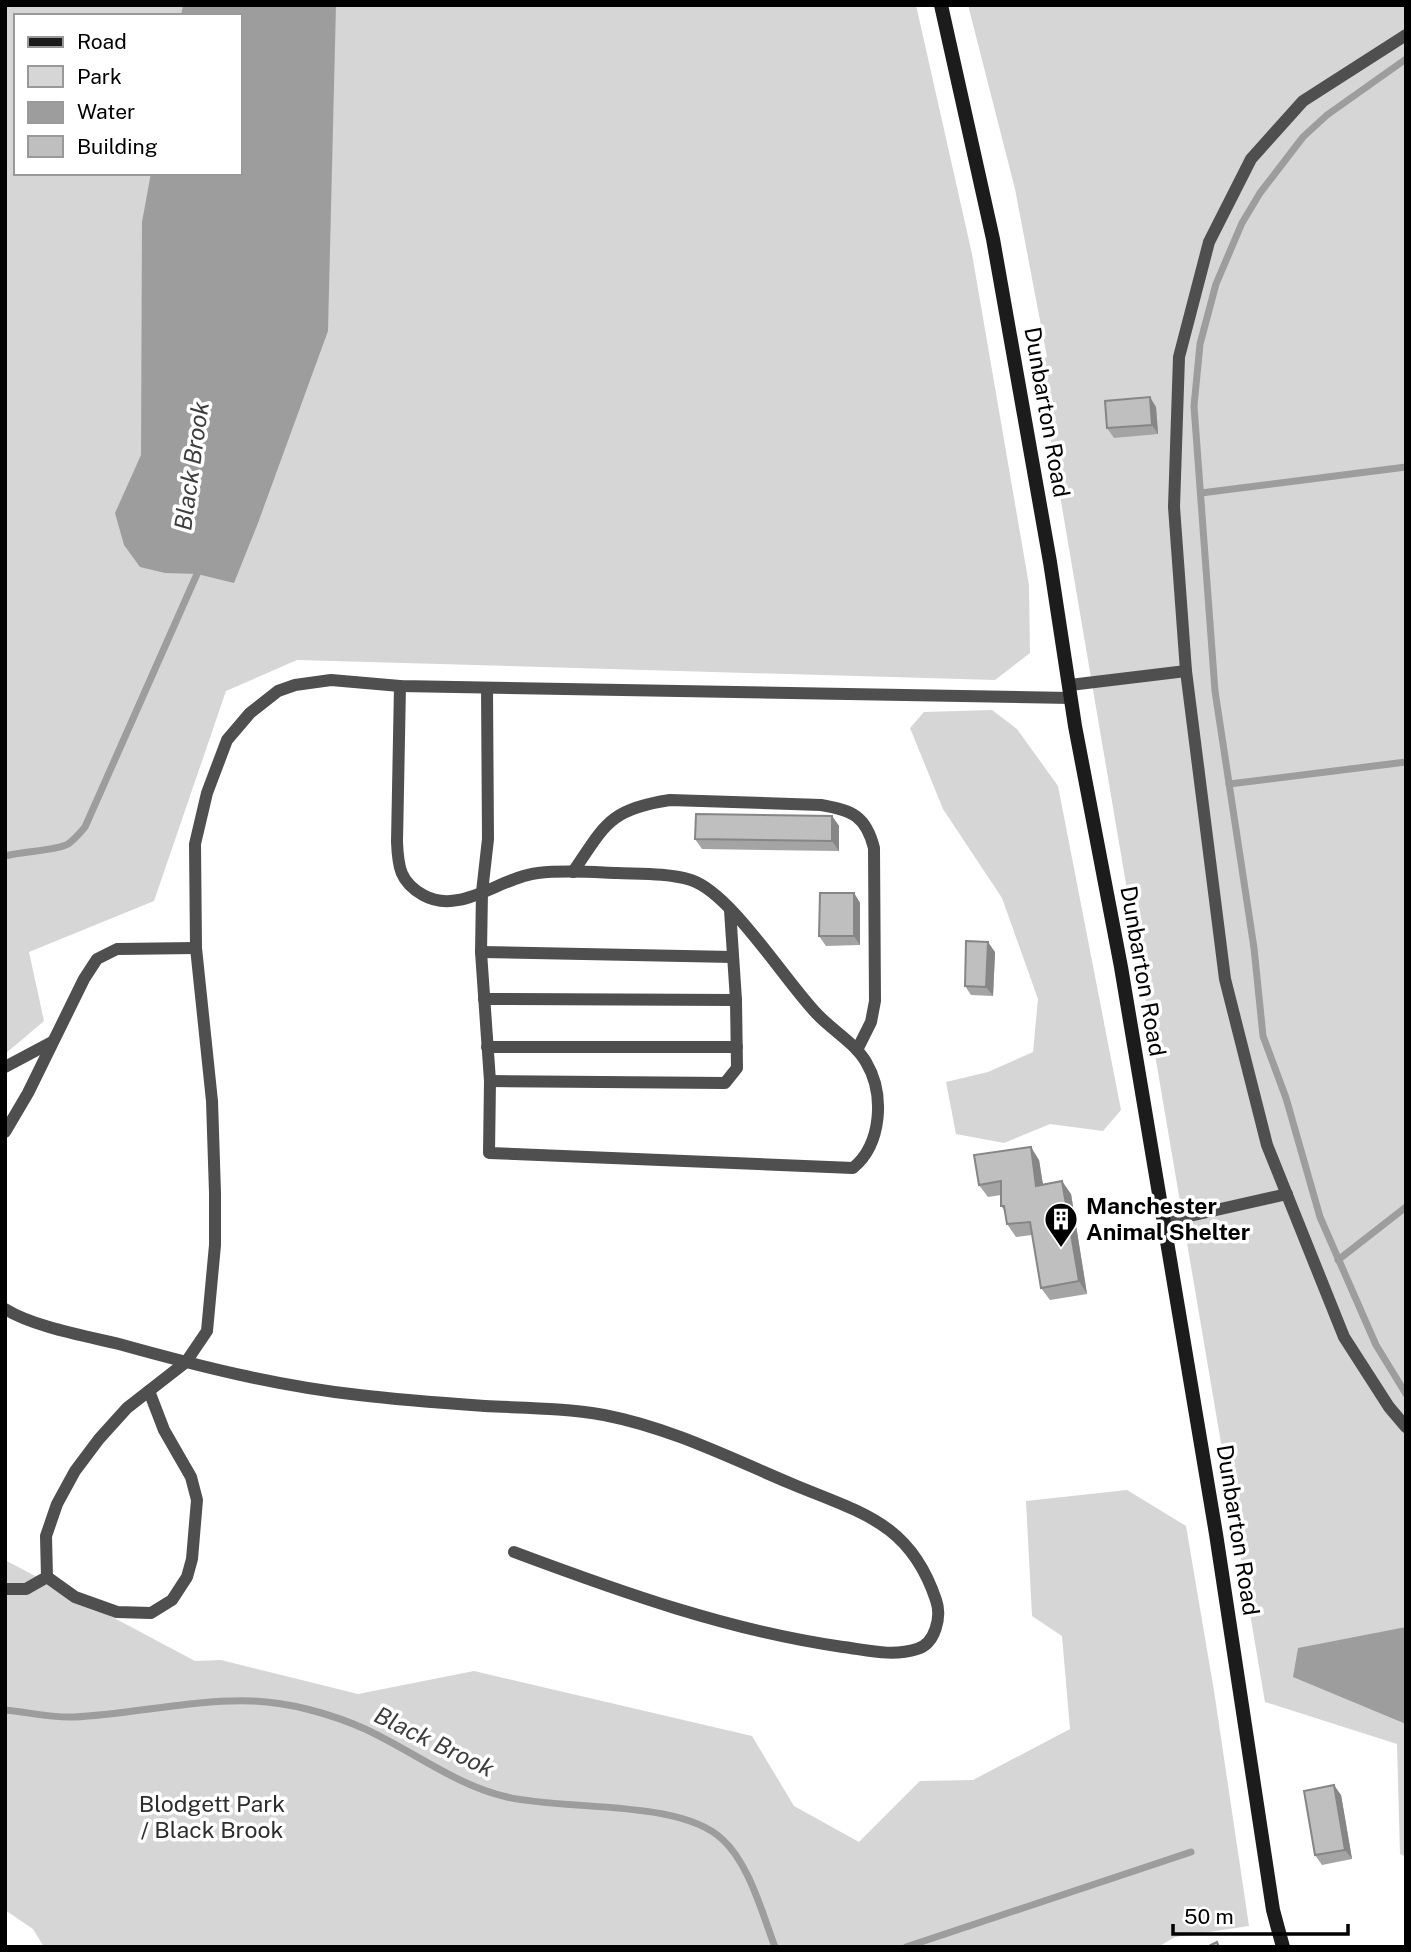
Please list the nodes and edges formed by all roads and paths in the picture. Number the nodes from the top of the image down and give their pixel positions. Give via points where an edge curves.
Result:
1 (941, 5) edge
2 (1406, 35) edge
3 (1186, 671) junction
4 (400, 687) junction
5 (487, 688) junction
6 (1070, 692) junction
7 (573, 872) junction
8 (482, 891) junction
9 (730, 909) junction
10 (196, 948) junction
11 (481, 952) junction
12 (733, 957) junction
13 (484, 999) junction
14 (736, 1000) junction
15 (53, 1042) junction
16 (486, 1046) junction
17 (737, 1047) junction
18 (857, 1050) junction
19 (5, 1067) edge
20 (490, 1081) junction
21 (5, 1132) edge
22 (1287, 1194) junction
23 (1163, 1222) junction
24 (5, 1309) edge
25 (187, 1362) junction
26 (149, 1391) junction
27 (1406, 1427) edge
28 (514, 1552) dead end
29 (47, 1577) junction
30 (5, 1589) edge
31 (1283, 1947) edge

1 - 6 street, Dunbarton Road via 993,239
2 - 3 lane via 1303,100 1251,159 1209,242 1179,358 1174,507
3 - 6 lane
3 - 22 lane via 1225,979 1267,1145
4 - 5 lane
4 - 8 lane via 398,867 410,888 432,900 454,902
4 - 10 lane via 331,680 295,685 278,691 250,713 226,740 195,844
5 - 6 lane
5 - 8 lane via 488,839
6 - 23 street, Dunbarton Road
7 - 8 lane via 523,875
7 - 9 lane via 667,875 693,881
7 - 18 lane via 609,821 649,803 821,805 856,815 870,832 874,848 875,1001
8 - 11 lane
9 - 12 lane
9 - 18 lane via 818,1015
10 - 15 lane via 117,949 97,959
10 - 25 lane via 212,1101 215,1244 207,1331
11 - 12 lane
11 - 13 lane
12 - 14 lane
13 - 14 lane
13 - 16 lane
14 - 17 lane
15 - 19 lane
15 - 21 lane
16 - 17 lane
16 - 20 lane
17 - 20 lane via 737,1068 725,1083
18 - 20 lane via 876,1085 878,1105 876,1133 864,1159 853,1168 489,1153
22 - 23 lane
22 - 27 lane via 1343,1337
23 - 31 street, Dunbarton Road via 1219,1547 1273,1910
24 - 25 lane via 49,1326
25 - 26 lane
25 - 28 lane via 304,1389 600,1414 685,1438 874,1518 902,1540 922,1566 938,1605 936,1632 920,1649 887,1654 807,1642 710,1618
26 - 29 lane via 127,1408 75,1471 46,1536
26 - 29 lane via 164,1430 191,1477 197,1500 187,1577 172,1600 151,1613 117,1612 75,1597
29 - 30 lane via 26,1588

